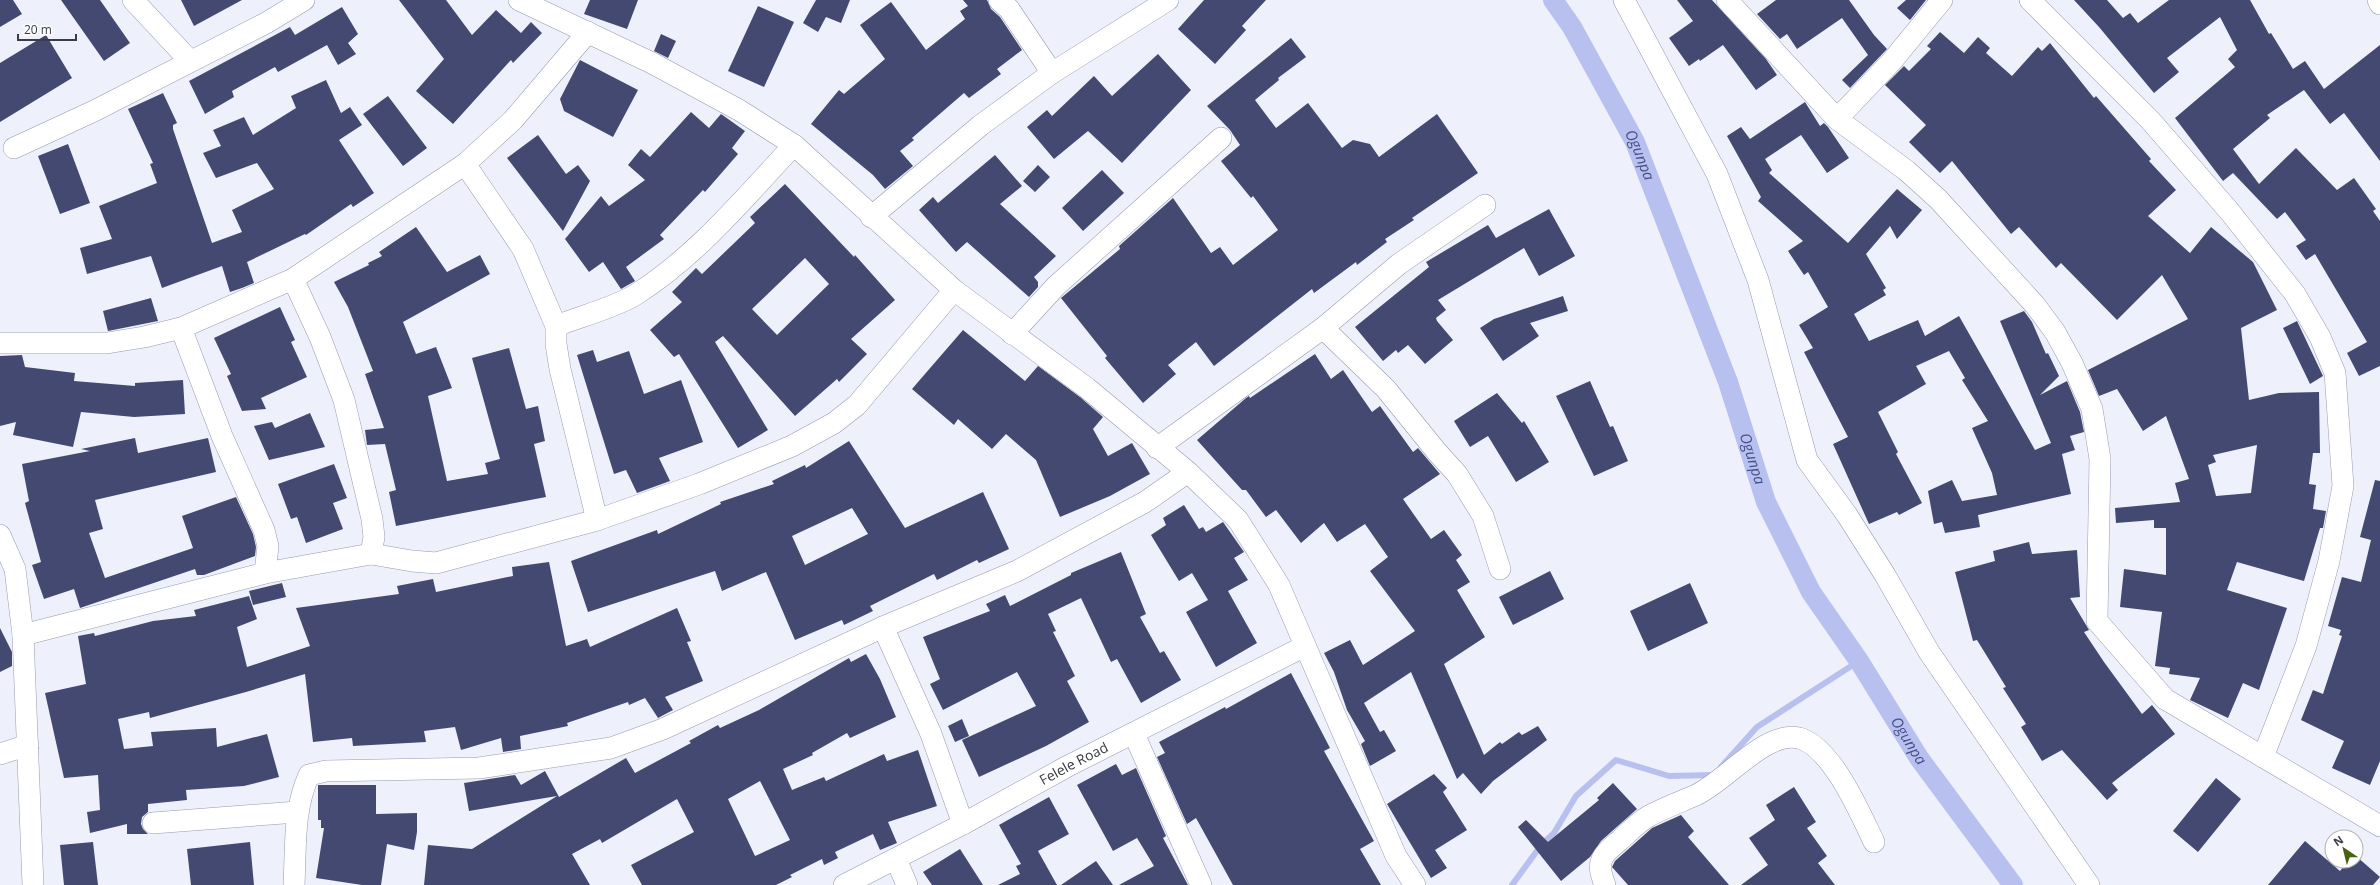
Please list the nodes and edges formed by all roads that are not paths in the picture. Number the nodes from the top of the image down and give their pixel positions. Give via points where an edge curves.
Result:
1 (133, 0) edge
2 (304, 0) edge
3 (519, 0) edge
4 (999, 0) edge
5 (1168, 0) edge
6 (1624, 0) edge
7 (1727, 0) edge
8 (1942, 0) edge
9 (2030, 0) edge
10 (2378, 0) edge
11 (2380, 4) edge
12 (547, 6) edge
13 (588, 32) junction
14 (190, 61) junction
15 (1052, 74) junction
16 (1837, 119) junction
17 (1221, 138) dead end
18 (794, 145) junction
19 (14, 148) dead end
20 (465, 164) junction
21 (1484, 205) dead end
22 (871, 217) junction
23 (293, 279) junction
24 (954, 290) junction
25 (556, 326) junction
26 (180, 328) junction
27 (1323, 328) junction
28 (1012, 334) junction
29 (0, 344) edge
30 (1157, 448) junction
31 (1188, 472) junction
32 (597, 520) junction
33 (0, 536) edge
34 (371, 554) junction
35 (1500, 569) dead end
36 (265, 573) junction
37 (883, 627) junction
38 (23, 635) junction
39 (1305, 646) junction
40 (1134, 734) junction
41 (28, 745) junction
42 (0, 754) edge
43 (2263, 758) junction
44 (297, 812) junction
45 (153, 823) dead end
46 (963, 824) junction
47 (2380, 826) edge
48 (1874, 842) dead end
49 (896, 859) junction
50 (33, 885) edge
51 (294, 885) edge
52 (844, 885) edge
53 (907, 885) edge
54 (1201, 885) edge
55 (1415, 885) edge
56 (1605, 885) edge
57 (2089, 885) edge

1 - 14 street
2 - 14 street via 266,23
3 - 12 street
4 - 15 street via 1009,9
5 - 15 street
6 - 57 street via 1717,174 1758,280 1808,460 1881,568 1928,652
7 - 16 street
8 - 16 street via 1892,61
9 - 43 street via 2150,120 2230,212 2295,294 2320,337 2335,373 2343,486 2329,561 2306,646
10 - 11 street
12 - 13 street
13 - 18 street via 739,110
13 - 20 street via 513,120
14 - 19 street via 94,111
15 - 22 street via 980,124
16 - 43 street via 1907,171 1938,199 2036,305 2055,332 2072,363 2092,410 2100,459 2097,621 2165,699
17 - 28 street via 1056,286
18 - 22 street
18 - 25 street via 719,226 678,263 634,295
20 - 23 street
20 - 25 street via 523,249
21 - 27 street via 1399,264
22 - 24 street
23 - 26 street
23 - 34 street via 320,337 344,400 372,519 374,537
24 - 28 street
24 - 32 street via 857,405 834,423 792,446 699,484
25 - 32 street via 560,368
26 - 29 street via 107,343
26 - 36 street via 222,436 264,530 268,546
27 - 30 street
27 - 35 street via 1386,389 1458,474 1483,516
28 - 30 street via 1087,388
30 - 31 street
31 - 37 street via 1145,502 1017,571
31 - 39 street via 1238,520 1279,584
32 - 34 street via 436,563
33 - 38 street via 15,569
34 - 36 street
36 - 38 street
37 - 44 street via 663,728 611,748 479,768 326,771 309,775 301,792
37 - 46 street via 931,734
38 - 41 street
39 - 40 street, Felele Road
39 - 55 street via 1396,856
40 - 46 street, Felele Road via 1068,766
40 - 54 street
41 - 42 street
41 - 50 street
43 - 47 street
44 - 45 street
44 - 51 street
46 - 49 street, Felele Road
48 - 56 street via 1843,779 1820,750 1800,738 1783,737 1697,795 1648,817 1607,851 1602,859 1600,872
49 - 52 street, Felele Road
49 - 53 street

